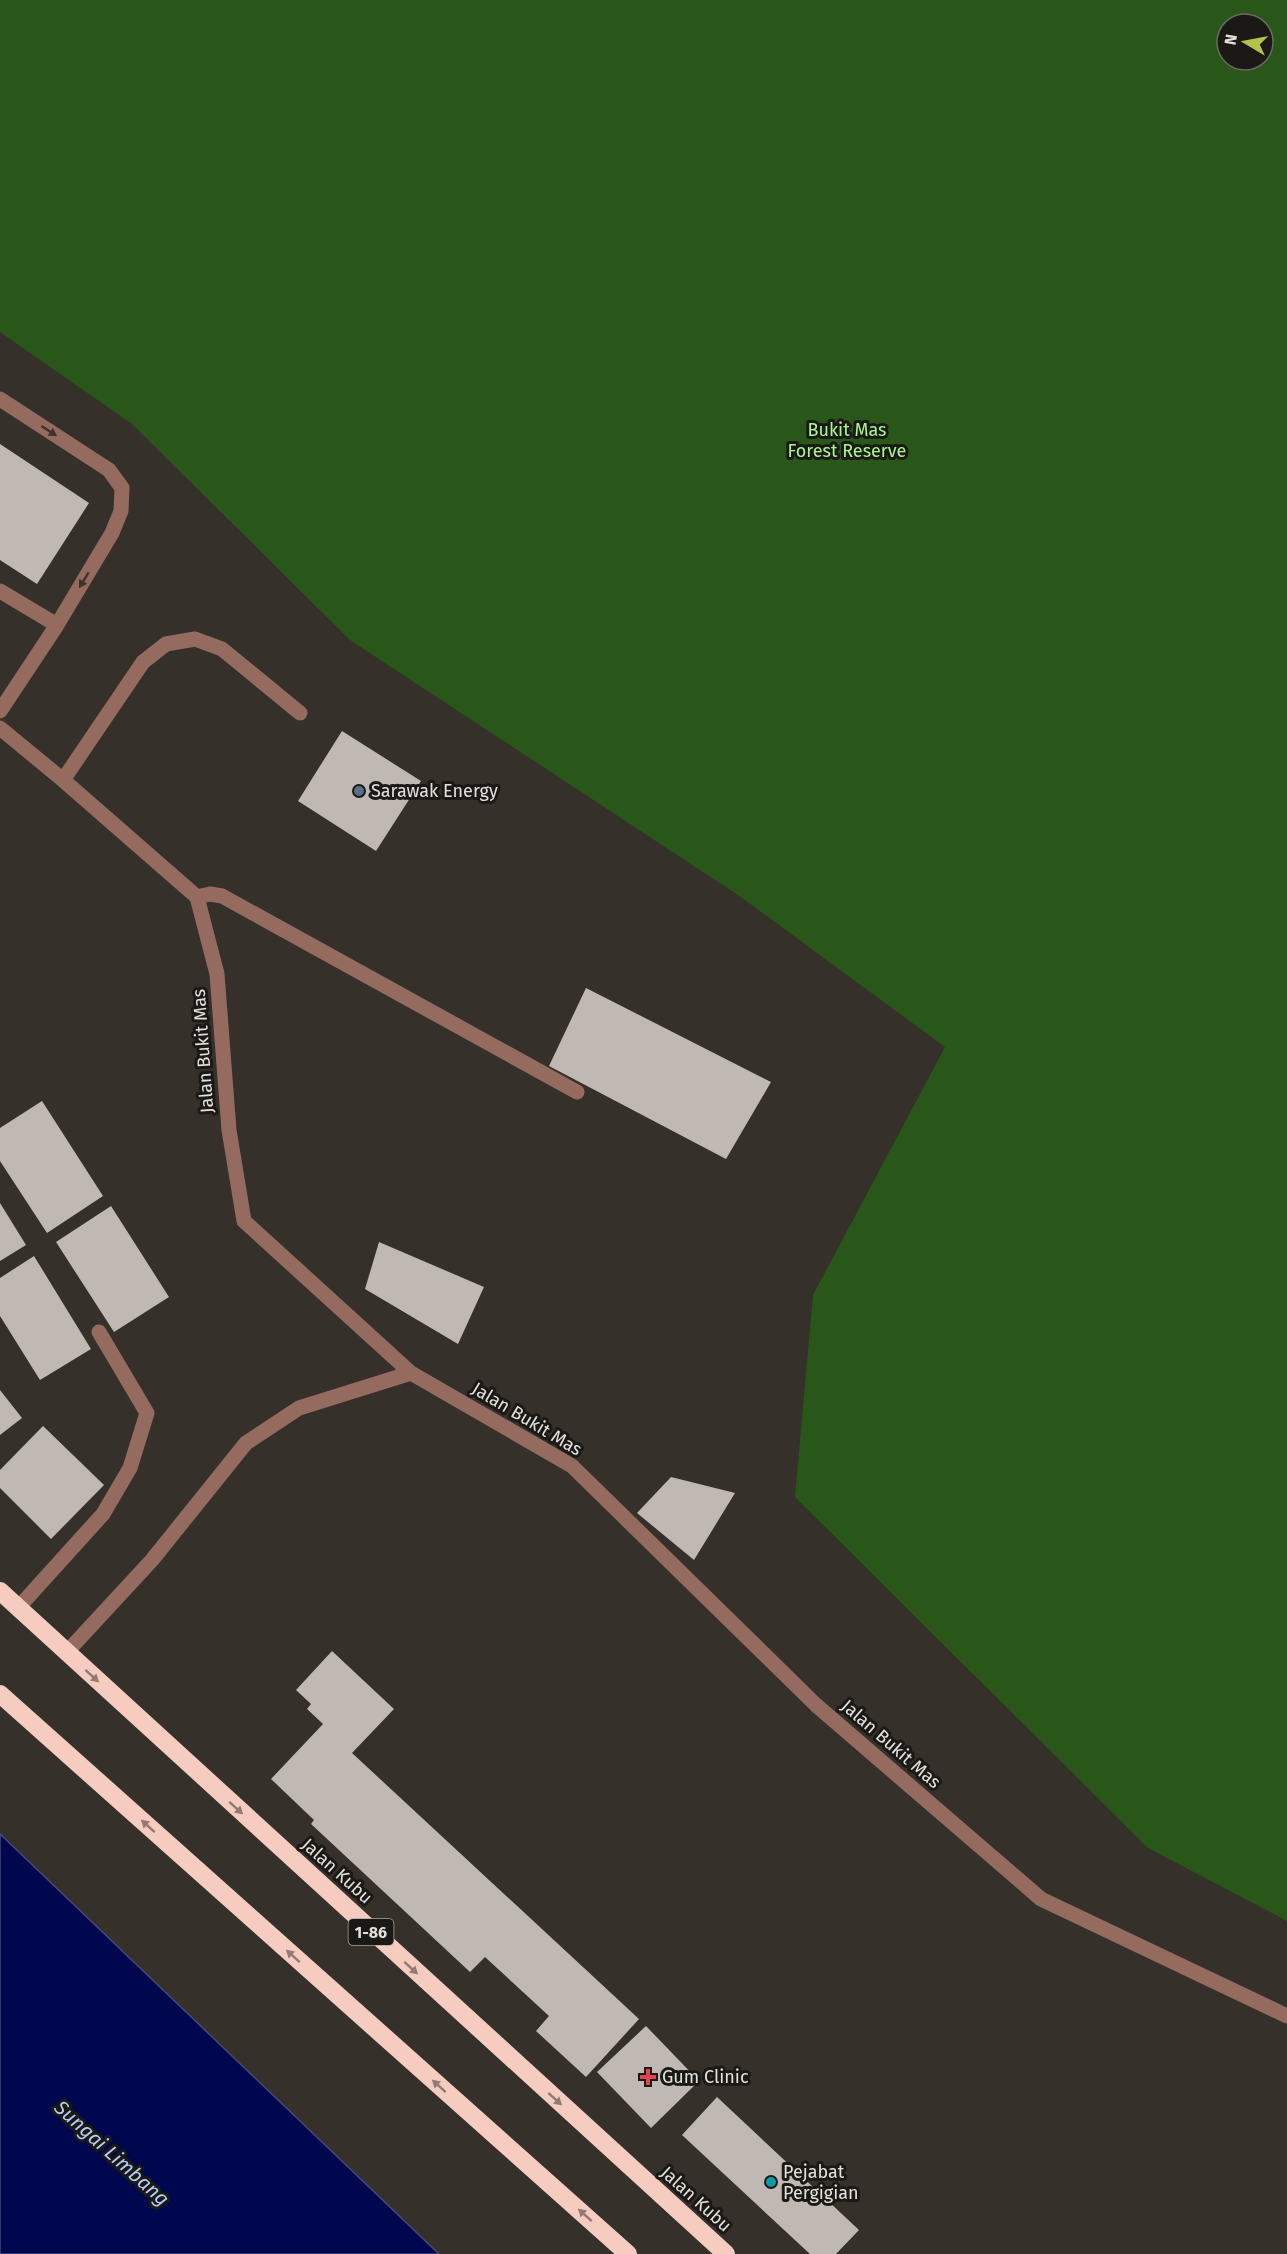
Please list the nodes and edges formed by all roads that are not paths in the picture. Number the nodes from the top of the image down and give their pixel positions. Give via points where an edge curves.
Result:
1 (0, 399) edge
2 (0, 591) edge
3 (57, 625) junction
4 (0, 711) edge
5 (300, 713) dead end
6 (0, 728) edge
7 (63, 780) junction
8 (197, 897) junction
9 (577, 1092) dead end
10 (99, 1332) dead end
11 (411, 1373) junction
12 (0, 1591) edge
13 (18, 1608) junction
14 (66, 1653) junction
15 (0, 1694) edge
16 (1287, 2016) edge
17 (628, 2254) edge
18 (726, 2254) edge

1 -> 3 street via 109,471 122,488 121,512 112,533
2 - 3 street
3 - 4 street
5 - 7 street via 222,649 195,639 166,644 143,662
6 - 7 street
7 - 8 street
8 - 9 street via 222,896
8 - 11 street, Jalan Bukit Mas via 217,974 229,1130 244,1221
10 - 13 street via 147,1413 130,1468 103,1514
11 - 14 street via 299,1408 246,1443 152,1560
11 - 16 street, Jalan Bukit Mas via 572,1466 816,1705 1041,1899
12 - 13 highway, Jalan Kubu / 1-86
13 - 14 highway, Jalan Kubu / 1-86
14 -> 18 highway, Jalan Kubu / 1-86
17 -> 15 highway

